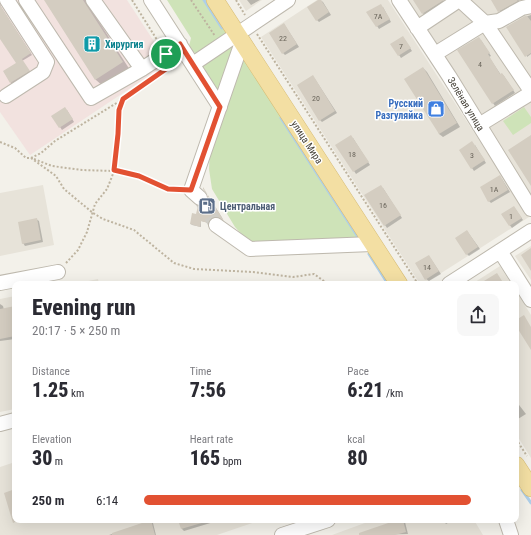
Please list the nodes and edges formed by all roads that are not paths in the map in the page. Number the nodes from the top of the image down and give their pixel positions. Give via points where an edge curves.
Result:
1 (7, 0) edge
2 (26, 0) edge
3 (93, 0) edge
4 (151, 0) edge
5 (215, 0) edge
6 (288, 0) edge
7 (399, 0) edge
8 (460, 0) edge
9 (531, 6) edge
10 (485, 23) junction
11 (417, 28) junction
12 (239, 38) junction
13 (180, 44) junction
14 (435, 54) junction
15 (193, 64) junction
16 (142, 69) junction
17 (531, 92) edge
18 (6, 96) dead end
19 (220, 107) junction
20 (479, 125) junction
21 (196, 194) road end
22 (531, 209) edge
23 (216, 225) tunnel mouth
24 (531, 231) edge
25 (372, 244) junction
26 (500, 251) junction
27 (58, 272) road end
28 (397, 281) edge
29 (454, 281) edge
30 (519, 281) edge
31 (519, 281) edge
32 (0, 283) edge
33 (531, 300) edge
34 (12, 421) edge
35 (0, 424) edge
36 (522, 460) edge
37 (531, 488) edge
38 (319, 523) edge
39 (507, 523) edge
40 (282, 535) edge
41 (511, 535) edge

1 - 18 street via 46,62 43,72
2 - 16 street via 91,98
3 - 16 street
4 - 13 street
5 - 12 main road, улица Мира
6 - 12 street via 251,24
7 - 11 street, Зелёная улица
8 - 10 street
8 - 11 street
9 - 10 street via 522,8 499,21
10 - 14 street
10 - 17 street
11 - 14 street, Зелёная улица
12 - 15 street via 220,45
12 - 19 street
12 - 25 main road, улица Мира
13 - 15 street
13 - 16 street
14 - 20 street, Зелёная улица
15 - 19 street
17 - 20 street
19 - 21 street
20 - 22 street, Зелёная улица
23 - 25 street via 250,249
24 - 26 street
25 - 28 main road, улица Мира
26 - 29 street
26 - 30 street
27 - 32 street
31 - 33 street
34 - 35 street
36 - 37 main road
38 - 40 street
39 - 41 street

